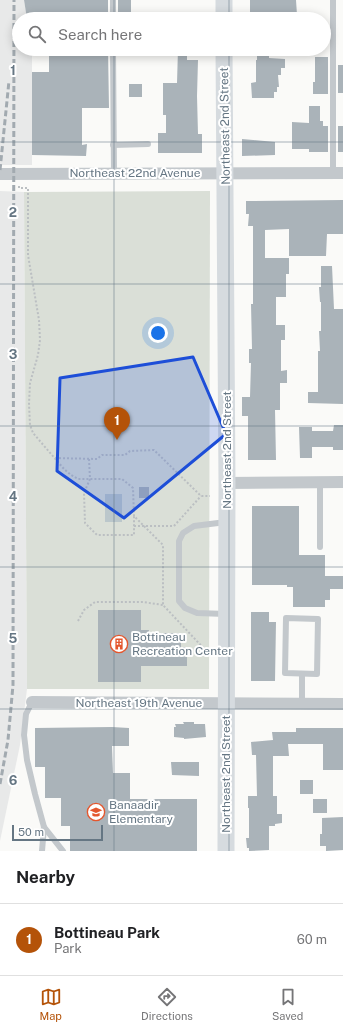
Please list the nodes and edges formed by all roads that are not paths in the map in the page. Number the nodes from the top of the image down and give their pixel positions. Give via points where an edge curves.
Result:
1 (113, 0) edge
2 (224, 0) edge
3 (333, 0) edge
4 (113, 12) edge
5 (224, 12) edge
6 (113, 56) edge
7 (224, 56) edge
8 (148, 144) dead end
9 (114, 145) junction
10 (226, 173) junction
11 (338, 173) edge
12 (0, 174) edge
13 (114, 174) junction
14 (343, 482) edge
15 (228, 483) junction
16 (320, 483) junction
17 (227, 522) junction
18 (320, 547) dead end
19 (227, 614) junction
20 (302, 674) junction
21 (32, 702) joint
22 (227, 703) junction
23 (302, 704) junction
24 (343, 704) edge
25 (44, 827) junction
26 (42, 851) edge
27 (63, 851) edge
28 (226, 851) edge

1 - 4 lane
2 - 5 street
3 - 11 lane
6 - 9 lane
7 - 10 street, Northeast 2nd Street
8 - 9 lane
9 - 13 lane
10 - 11 street, Northeast 22nd Avenue
10 - 13 street, Northeast 22nd Avenue
10 - 15 street, Northeast 2nd Street
12 - 13 street, Northeast 22nd Avenue
14 - 16 street
15 - 16 street
15 - 17 street, Northeast 2nd Street
16 - 18 lane
17 - 19 street, Northeast 2nd Street
17 - 19 lane via 194,526 183,532 179,541 179,601 185,608 197,613
19 - 22 street, Northeast 2nd Street
20 - 20 lane via 285,673 286,618 318,619 317,674
20 - 23 lane
21 - 22 street, Northeast 19th Avenue
21 - 25 lane via 26,714 24,735 27,760
22 - 23 street, Northeast 19th Avenue
22 - 28 street, Northeast 2nd Street
23 - 24 street, Northeast 19th Avenue
25 - 26 lane
25 - 27 lane

